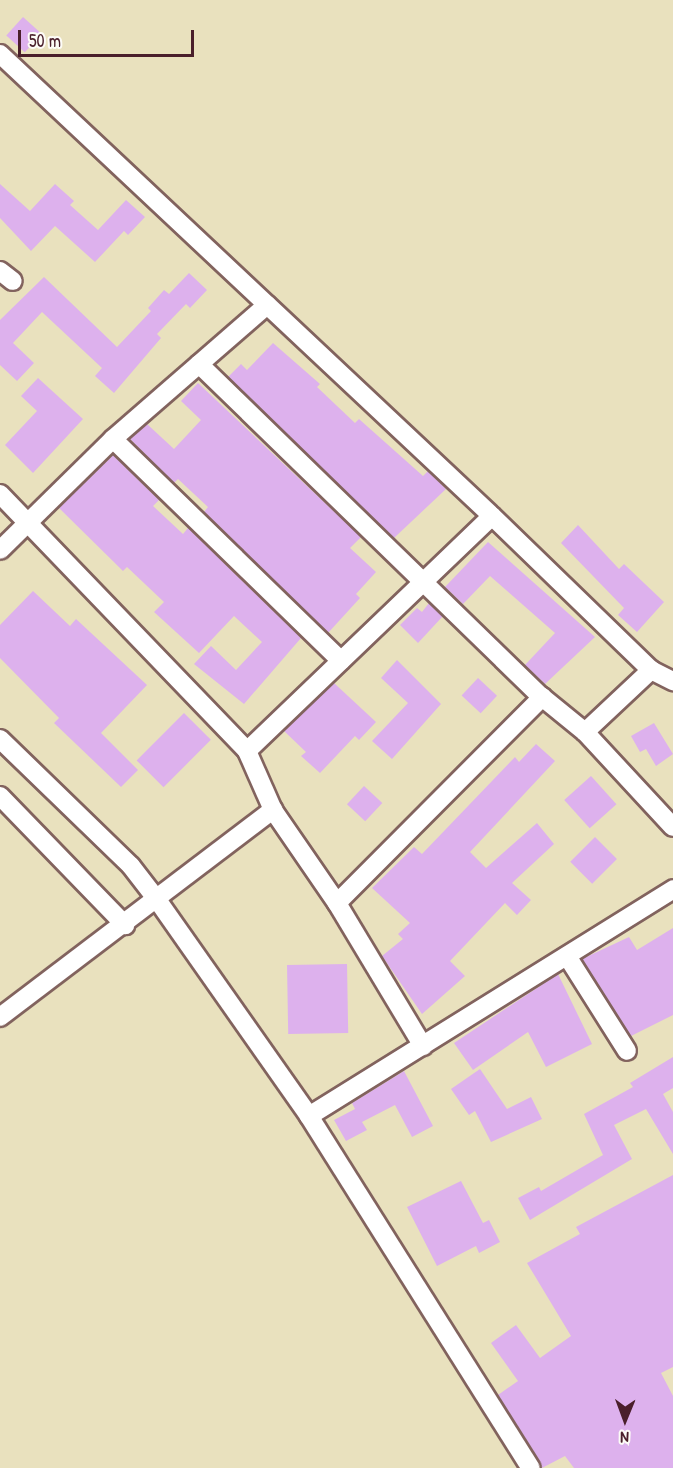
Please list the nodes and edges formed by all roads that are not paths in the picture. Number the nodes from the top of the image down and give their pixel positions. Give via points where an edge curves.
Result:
1 (0, 54) edge
2 (267, 305) junction
3 (199, 364) junction
4 (112, 439) junction
5 (0, 494) edge
6 (492, 516) junction
7 (26, 521) junction
8 (0, 550) edge
9 (422, 582) junction
10 (340, 661) junction
11 (651, 670) junction
12 (673, 681) edge
13 (542, 697) junction
14 (585, 732) junction
15 (0, 739) edge
16 (247, 751) junction
17 (0, 796) edge
18 (273, 810) junction
19 (673, 827) edge
20 (673, 889) edge
21 (158, 901) junction
22 (337, 903) junction
23 (125, 924) junction
24 (567, 956) junction
25 (0, 1017) edge
26 (423, 1046) junction
27 (627, 1051) dead end
28 (309, 1116) junction
29 (531, 1468) edge

1 - 2 street
2 - 3 street
2 - 6 street
3 - 4 street
3 - 9 street
4 - 7 street
4 - 10 street
5 - 7 street
6 - 9 street
6 - 11 street
7 - 8 street
7 - 16 street
9 - 10 street
9 - 13 street
10 - 16 street
11 - 12 street
11 - 14 street
13 - 14 street
13 - 22 street
14 - 19 street
15 - 21 street via 131,867
16 - 18 street
17 - 23 street
18 - 21 street
18 - 22 street
20 - 24 street
21 - 23 street
21 - 28 street
22 - 26 street
23 - 25 street
24 - 26 street
24 - 27 street
26 - 28 street
28 - 29 street

